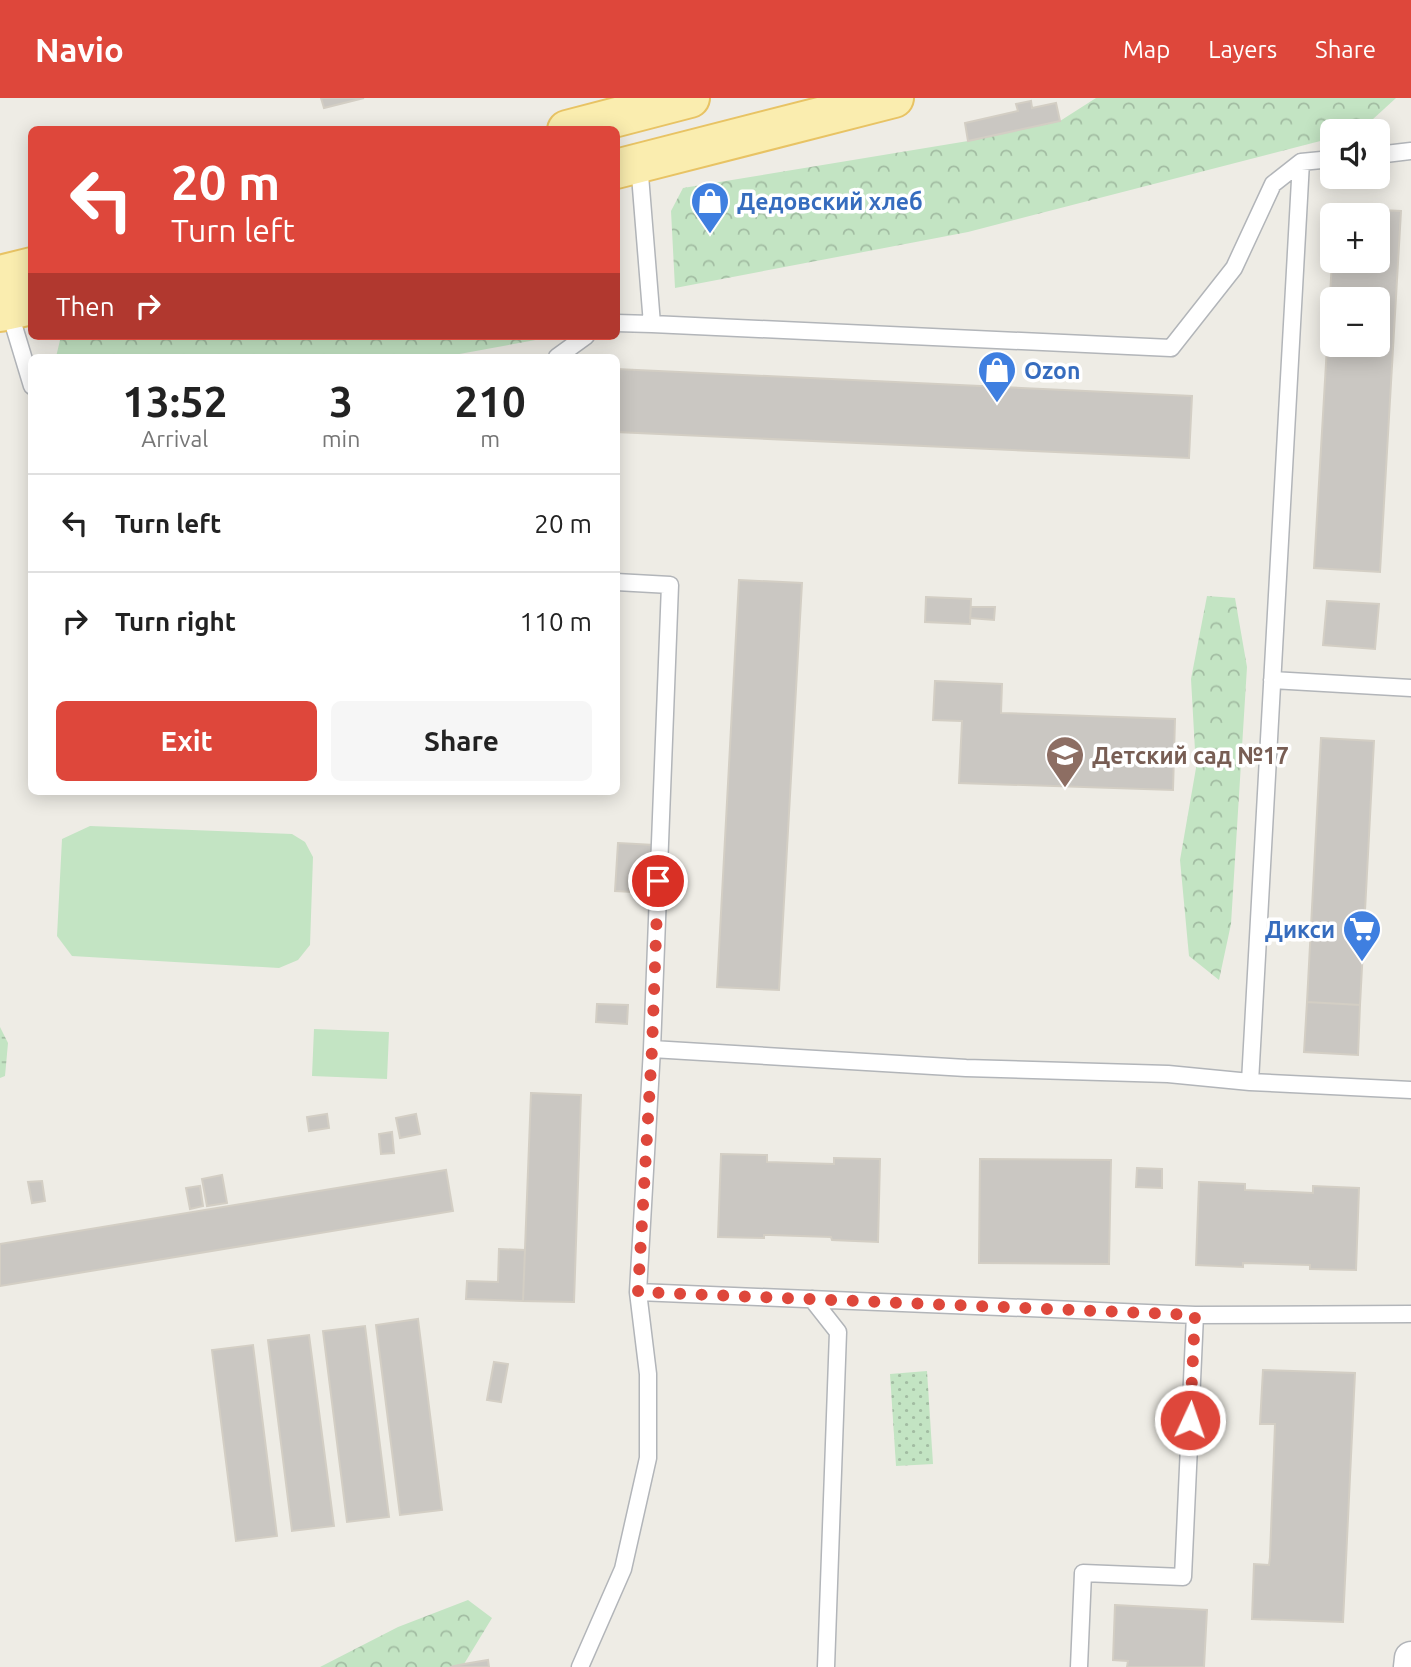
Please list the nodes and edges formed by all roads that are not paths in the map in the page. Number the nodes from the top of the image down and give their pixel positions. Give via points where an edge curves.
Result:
1 (690, 98) edge
2 (894, 98) edge
3 (582, 126) edge
4 (1411, 151) edge
5 (1390, 153) edge
6 (1320, 160) edge
7 (1301, 162) junction
8 (628, 166) edge
9 (28, 273) edge
10 (10, 301) edge
11 (620, 323) edge
12 (652, 324) junction
13 (581, 340) edge
14 (562, 354) edge
15 (28, 371) edge
16 (620, 582) edge
17 (1272, 680) junction
18 (1411, 688) edge
19 (652, 1049) junction
20 (1250, 1082) junction
21 (1411, 1090) edge
22 (638, 1292) junction
23 (813, 1299) junction
24 (1411, 1314) edge
25 (1195, 1315) junction
26 (1411, 1658) edge
27 (580, 1667) edge
28 (826, 1667) edge
29 (1079, 1667) edge
30 (1410, 1667) edge

1 - 3 main road
2 - 8 main road
4 - 5 lane
6 - 7 lane
7 - 12 lane via 1273,184 1234,268 1171,348
7 - 17 lane
8 - 12 lane
9 - 10 main road
10 - 15 lane
11 - 12 lane
13 - 14 lane
16 - 19 lane via 670,585
17 - 18 lane
17 - 20 lane
19 - 20 lane
19 - 22 lane
20 - 21 lane
22 - 23 lane
22 - 27 lane via 648,1374 648,1458 623,1569
23 - 25 lane
23 - 28 lane via 838,1332
24 - 25 lane
25 - 29 lane via 1183,1577 1083,1573
26 - 30 street

